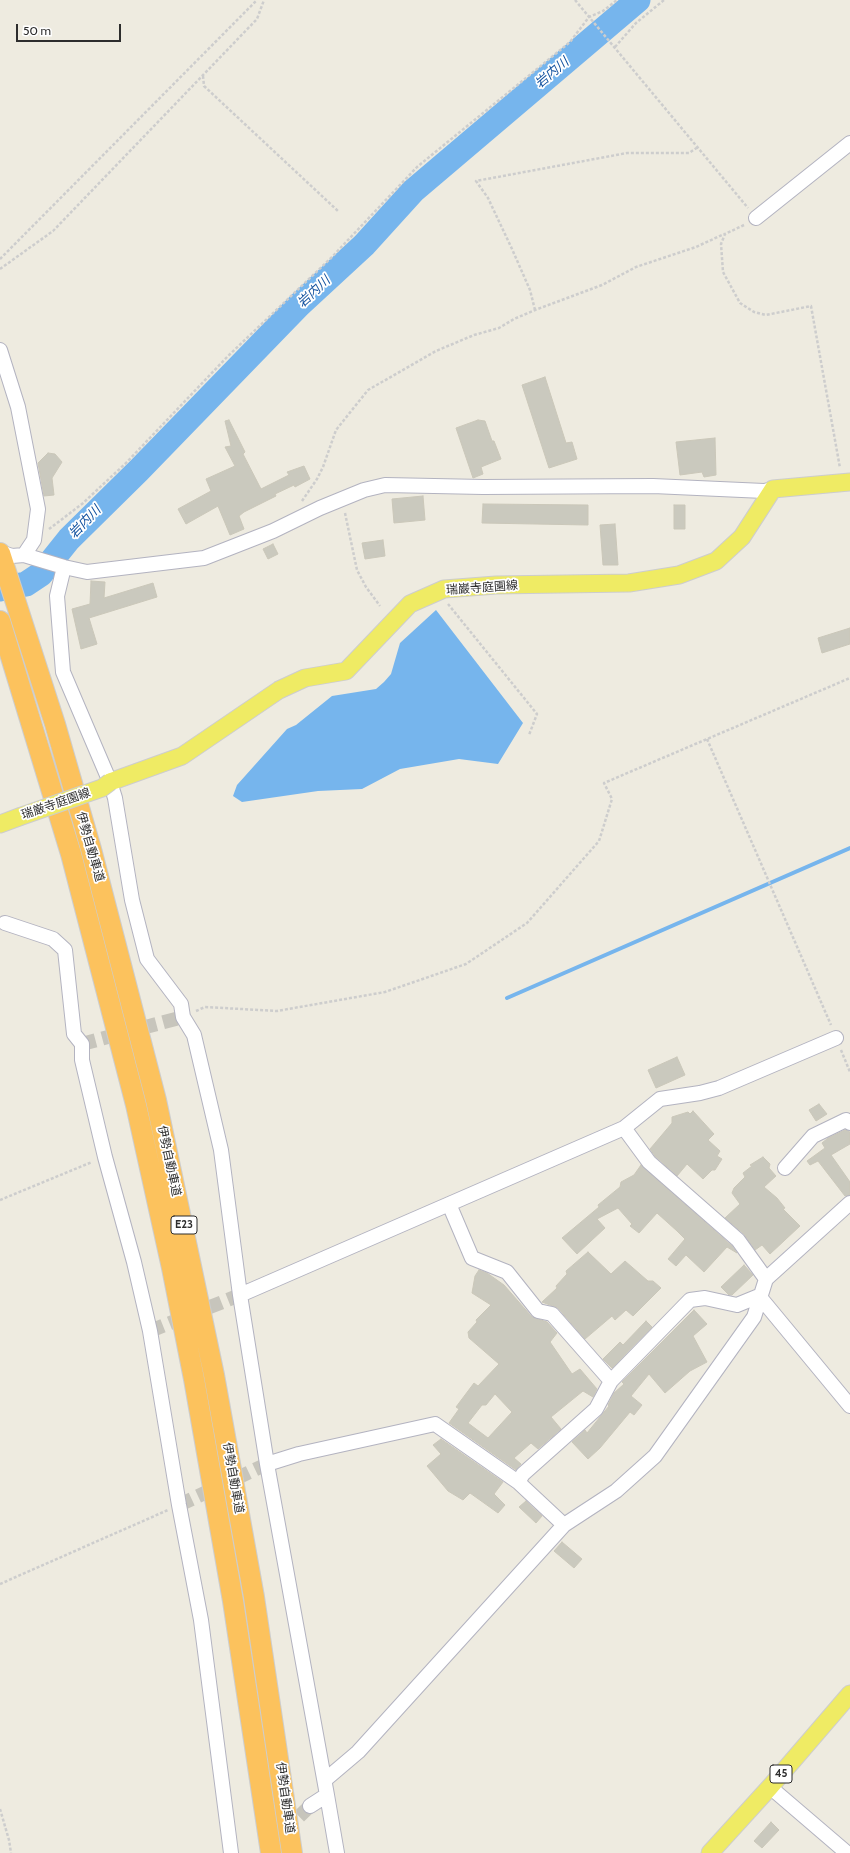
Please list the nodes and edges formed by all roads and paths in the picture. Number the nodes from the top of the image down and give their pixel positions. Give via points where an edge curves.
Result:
1 (256, 0) edge
2 (264, 0) edge
3 (575, 0) edge
4 (617, 0) edge
5 (664, 0) edge
6 (589, 17) junction
7 (614, 47) junction
8 (203, 76) junction
9 (850, 143) edge
10 (698, 147) junction
11 (338, 210) dead end
12 (756, 218) junction
13 (725, 234) junction
14 (0, 259) edge
15 (0, 269) edge
16 (535, 310) junction
17 (0, 350) edge
18 (847, 483) edge
19 (773, 489) junction
20 (342, 498) junction
21 (302, 502) dead end
22 (34, 540) junction
23 (0, 553) edge
24 (24, 555) junction
25 (64, 567) junction
26 (444, 589) junction
27 (380, 606) dead end
28 (0, 621) edge
29 (850, 678) edge
30 (529, 734) dead end
31 (707, 739) junction
32 (110, 782) junction
33 (0, 824) edge
34 (6, 923) dead end
35 (183, 1017) junction
36 (836, 1038) junction
37 (850, 1072) edge
38 (850, 1123) edge
39 (624, 1128) junction
40 (105, 1157) junction
41 (785, 1168) dead end
42 (0, 1200) edge
43 (850, 1203) edge
44 (449, 1204) junction
45 (766, 1279) junction
46 (240, 1295) junction
47 (759, 1296) junction
48 (611, 1381) junction
49 (850, 1406) edge
50 (268, 1464) junction
51 (518, 1482) junction
52 (179, 1505) junction
53 (564, 1525) junction
54 (0, 1584) edge
55 (850, 1694) edge
56 (325, 1780) junction
57 (770, 1786) junction
58 (327, 1795) junction
59 (310, 1806) tunnel mouth
60 (0, 1809) edge
61 (11, 1853) edge
62 (231, 1853) edge
63 (271, 1853) edge
64 (292, 1853) edge
65 (337, 1853) edge
66 (710, 1853) edge
67 (847, 1853) edge

1 - 14 path
2 - 8 path via 257,19
3 - 6 path
4 - 6 path via 603,11
5 - 7 path via 636,23
6 - 7 path
6 - 22 path via 570,42 417,167 331,258 228,356 126,463 82,504
7 - 10 path
8 - 11 path via 204,86
8 - 15 path via 53,231
9 - 12 street
10 - 12 path
10 - 16 path via 689,153 627,153 476,181 488,198 512,249 530,290
12 - 13 path
13 - 16 path via 696,247 636,267 602,285
13 - 18 path via 721,244 723,272 740,303 754,312 766,315 811,306
16 - 21 path via 499,328 436,351 368,390 336,430 324,467
17 - 22 street via 18,408 38,509
18 - 19 main road
19 - 20 street via 764,491 653,486 483,488 385,485
19 - 26 main road, 瑞巌寺庭園線 via 742,537 716,561 679,574 629,584 496,585
20 - 25 street via 273,531 204,558 87,572
20 - 27 path via 357,570 366,588
22 - 24 street
23 - 24 street
23 - 64 highway, 伊勢自動車道 / E23 via 55,724 91,849 156,1100 216,1382 254,1597
24 - 25 street
25 - 32 street via 57,596 64,672
26 - 30 path via 444,599 537,714
26 - 32 main road, 瑞巌寺庭園線 via 410,604 346,671 304,678 279,690 182,756
28 - 63 highway, 伊勢自動車道 / E23 via 104,974 172,1268 233,1601
29 - 31 path
31 - 35 path via 604,783 612,799 599,841 527,923 466,964 386,992 277,1011 205,1007
31 - 36 path
32 - 33 main road, 瑞厳寺庭園線, bridge via 102,788
32 - 35 street via 116,798 132,900 147,959 181,1004
34 - 40 street via 53,939 65,950 74,1034 82,1044 82,1060
35 - 46 street via 194,1035 221,1150
36 - 37 path
36 - 39 street via 719,1088 660,1099
38 - 41 street via 846,1120 813,1136
39 - 44 street
39 - 45 street via 650,1162 738,1240
40 - 42 path
40 - 52 street via 150,1331
43 - 45 street
44 - 46 street
44 - 48 street via 472,1258 507,1272 538,1311 552,1314
45 - 47 street
46 - 50 street
47 - 48 street via 738,1304 705,1298 690,1300
47 - 49 street
47 - 53 street via 754,1317 655,1456 616,1491
48 - 51 street via 596,1409 523,1474
50 - 51 street via 299,1454 435,1424
50 - 56 street
51 - 53 street
52 - 54 path
52 - 62 street via 201,1620
53 - 56 street via 358,1752
55 - 57 main road, 45
56 - 58 street
57 - 66 main road, 45
57 - 67 street
58 - 59 street
58 - 65 street
60 - 61 path

